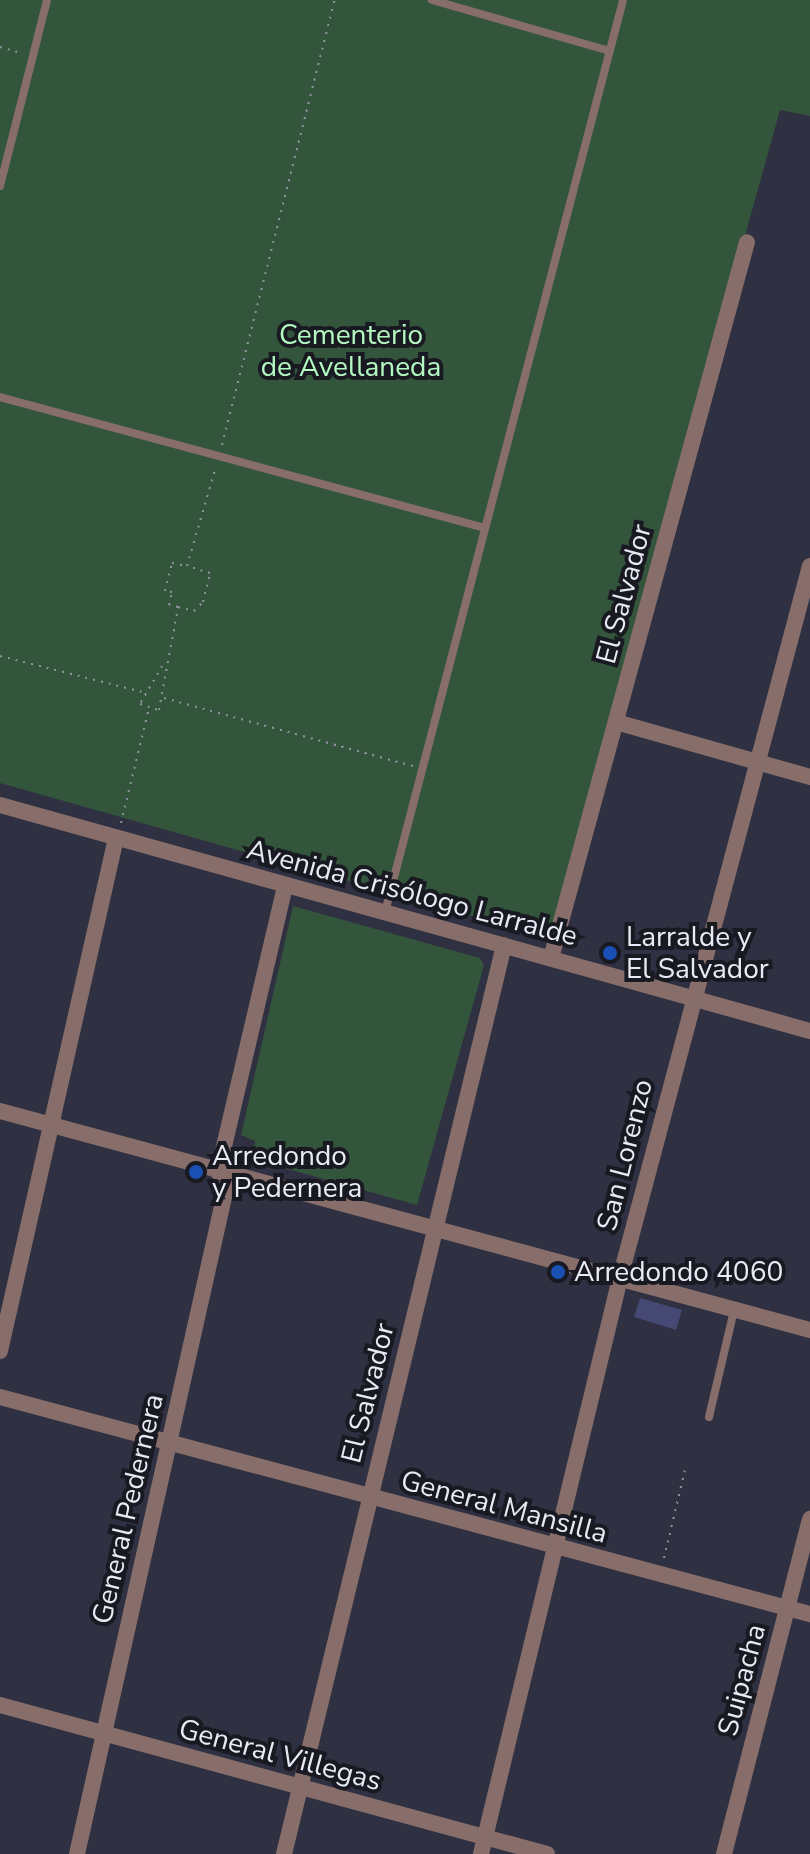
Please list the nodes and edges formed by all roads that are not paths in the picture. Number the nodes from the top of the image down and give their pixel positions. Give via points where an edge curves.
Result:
1 (47, 0) edge
2 (432, 0) edge
3 (623, 0) edge
4 (610, 51) junction
5 (0, 186) edge
6 (747, 242) dead end
7 (0, 397) edge
8 (485, 528) junction
9 (810, 566) edge
10 (616, 722) junction
11 (755, 761) junction
12 (810, 777) edge
13 (0, 805) edge
14 (116, 838) junction
15 (285, 886) junction
16 (385, 912) junction
17 (504, 945) junction
18 (551, 958) junction
19 (692, 997) junction
20 (810, 1031) edge
21 (0, 1111) edge
22 (51, 1124) junction
23 (223, 1174) junction
24 (435, 1230) junction
25 (620, 1278) junction
26 (734, 1309) junction
27 (810, 1330) edge
28 (0, 1351) edge
29 (0, 1397) edge
30 (709, 1417) dead end
31 (169, 1444) junction
32 (369, 1498) junction
33 (810, 1519) edge
34 (554, 1548) junction
35 (787, 1608) junction
36 (810, 1614) edge
37 (0, 1705) edge
38 (104, 1734) junction
39 (299, 1787) junction
40 (483, 1846) edge
41 (77, 1854) edge
42 (284, 1854) edge
43 (547, 1854) edge
44 (724, 1854) edge

1 - 5 lane
2 - 4 lane
3 - 4 lane
4 - 8 lane
6 - 10 street, El Salvador
7 - 8 lane
8 - 16 lane
9 - 11 street, San Lorenzo
10 - 11 street
10 - 18 street, El Salvador
11 - 12 street
11 - 19 street, San Lorenzo
13 - 14 street, Avenida Crisólogo Larralde
14 - 15 street, Avenida Crisólogo Larralde
14 - 22 street
15 - 16 street, Avenida Crisólogo Larralde
15 - 23 street, General Pedernera
16 - 17 street, Avenida Crisólogo Larralde
17 - 18 street, Avenida Crisólogo Larralde
17 - 24 street, El Salvador
18 - 19 street, Avenida Crisólogo Larralde
19 - 20 street, Avenida Crisólogo Larralde
19 - 25 street, San Lorenzo
21 - 22 street
22 - 23 street
22 - 28 street
23 - 24 street
23 - 31 street, General Pedernera
24 - 25 street
24 - 32 street, El Salvador
25 - 26 street
25 - 34 street, San Lorenzo
26 - 27 street
26 - 30 lane
29 - 31 street, General Mansilla
31 - 32 street, General Mansilla
31 - 38 street, General Pedernera
32 - 34 street, General Mansilla
32 - 39 street, El Salvador
33 - 35 street, Suipacha
34 - 35 street, General Mansilla
34 - 40 street, San Lorenzo
35 - 36 street, General Mansilla
35 - 44 street, Suipacha
37 - 38 street, General Villegas
38 - 39 street, General Villegas
38 - 41 street, General Pedernera
39 - 40 street, General Villegas
39 - 42 street, El Salvador
40 - 43 street, General Villegas

